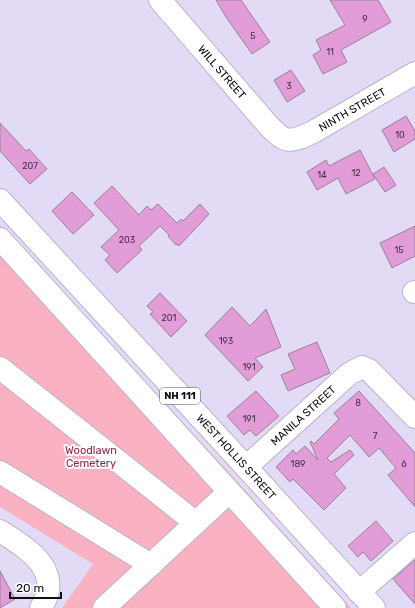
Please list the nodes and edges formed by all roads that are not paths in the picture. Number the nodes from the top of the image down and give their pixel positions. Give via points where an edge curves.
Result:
1 (160, 0) edge
2 (415, 73) edge
3 (286, 141) joint
4 (0, 200) edge
5 (0, 239) edge
6 (7, 261) edge
7 (0, 368) edge
8 (415, 417) edge
9 (246, 467) junction
10 (0, 472) edge
11 (229, 492) junction
12 (196, 523) junction
13 (0, 531) edge
14 (415, 543) edge
15 (151, 565) junction
16 (359, 592) junction
17 (40, 608) edge
18 (104, 608) edge
19 (335, 608) edge
20 (374, 608) edge

1 - 3 street, WILL STREET via 276,134
2 - 3 street, NINTH STREET via 313,132 296,140
4 - 9 street, WEST HOLLIS STREET / NH 111
5 - 6 street
6 - 11 street
7 - 12 street
8 - 9 street, MANILA STREET via 369,370 362,367 349,374
9 - 16 street, WEST HOLLIS STREET / NH 111
10 - 15 street
11 - 12 street
11 - 19 street
12 - 15 street
13 - 17 street via 34,555 44,569 48,595
14 - 16 street
15 - 18 street
16 - 20 street, WEST HOLLIS STREET / NH 111

